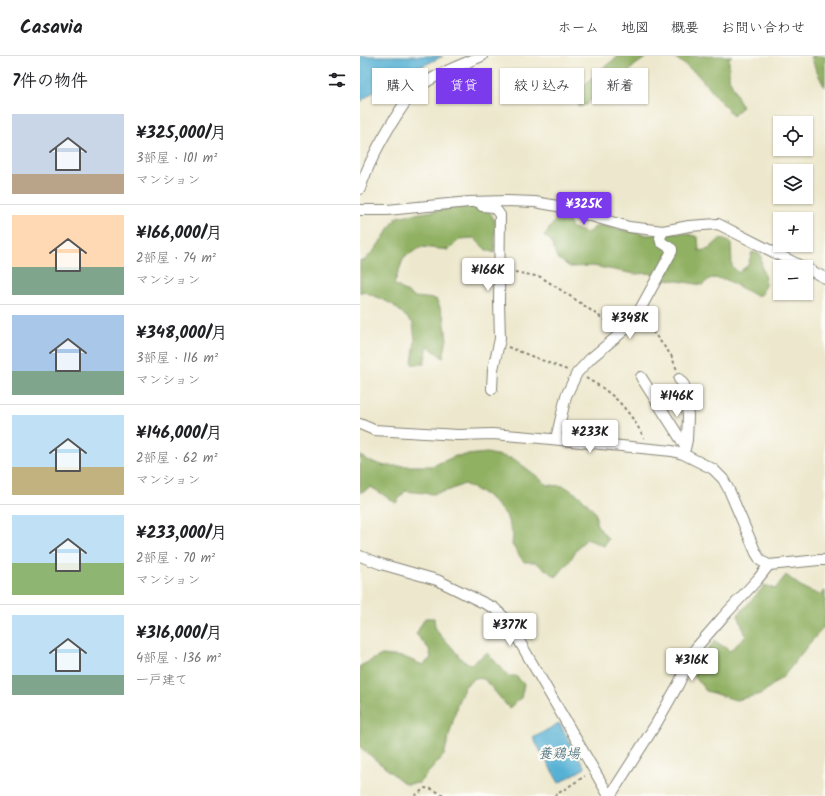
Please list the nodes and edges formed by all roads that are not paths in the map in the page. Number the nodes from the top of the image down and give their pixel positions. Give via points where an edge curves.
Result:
1 (482, 56) edge
2 (360, 189) edge
3 (478, 202) junction
4 (360, 210) edge
5 (663, 231) junction
6 (789, 260) edge
7 (813, 272) edge
8 (825, 278) edge
9 (641, 378) dead end
10 (679, 379) road end
11 (492, 389) dead end
12 (360, 424) edge
13 (556, 439) junction
14 (684, 450) junction
15 (360, 556) edge
16 (825, 560) edge
17 (769, 565) junction
18 (610, 796) edge

1 - 2 street via 435,77 418,88 389,127 366,171
3 - 4 street
3 - 5 street via 536,202 563,207 629,227
3 - 11 street via 482,206 494,207 500,215 500,339 493,369
5 - 6 street via 718,224
5 - 13 street via 661,242 672,251 632,324 591,358 577,374 566,396
7 - 8 street
9 - 14 street
10 - 14 street via 684,385 688,416
12 - 13 street via 374,430
13 - 14 street via 672,451
14 - 17 street via 713,469 723,479 756,553 761,561
15 - 18 street via 437,580 494,608 507,620
16 - 17 street
17 - 18 street via 695,649 656,724

